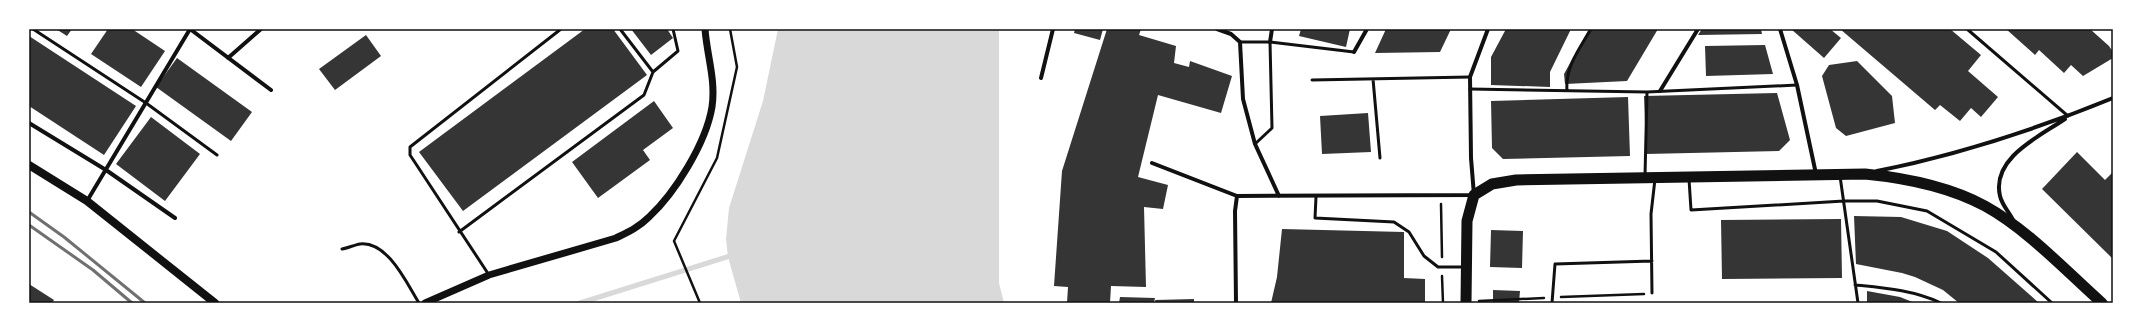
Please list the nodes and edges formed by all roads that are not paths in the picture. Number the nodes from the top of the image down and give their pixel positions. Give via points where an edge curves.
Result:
1 (34, 29) edge
2 (190, 29) edge
3 (261, 29) edge
4 (561, 29) edge
5 (620, 29) edge
6 (673, 29) edge
7 (705, 29) edge
8 (1053, 29) edge
9 (1217, 29) edge
10 (1272, 29) edge
11 (1367, 29) edge
12 (1488, 29) edge
13 (1591, 29) edge
14 (1698, 29) edge
15 (1780, 29) edge
16 (1967, 29) edge
17 (1240, 42) junction
18 (1270, 42) junction
19 (1354, 52) joint
20 (228, 58) junction
21 (653, 72) junction
22 (1470, 77) junction
23 (1041, 78) dead end
24 (1373, 79) junction
25 (1312, 80) dead end
26 (1796, 85) junction
27 (1470, 89) junction
28 (271, 90) dead end
29 (1567, 90) junction
30 (1660, 91) junction
31 (1647, 92) junction
32 (2113, 98) edge
33 (146, 103) junction
34 (2068, 116) junction
35 (29, 123) edge
36 (1255, 144) junction
37 (217, 155) dead end
38 (1380, 158) dead end
39 (1152, 163) dead end
40 (29, 165) edge
41 (106, 170) junction
42 (1816, 174) junction
43 (1840, 174) junction
44 (1865, 174) junction
45 (1650, 177) junction
46 (1689, 177) junction
47 (1237, 196) junction
48 (1279, 196) junction
49 (1474, 196) junction
50 (1316, 197) junction
51 (87, 201) junction
52 (1844, 201) junction
53 (175, 218) dead end
54 (2018, 229) junction
55 (459, 232) junction
56 (342, 249) dead end
57 (1652, 262) junction
58 (1466, 267) junction
59 (489, 275) junction
60 (1855, 285) junction
61 (1652, 293) dead end
62 (215, 303) edge
63 (420, 303) edge
64 (425, 303) edge
65 (1236, 303) edge
66 (1466, 303) edge
67 (1552, 303) edge
68 (1858, 303) edge
69 (1941, 303) edge
70 (2052, 303) edge
71 (2102, 303) edge

1 - 33 lane
2 - 20 street
2 - 33 street
3 - 20 street
4 - 55 lane via 410,147 410,155 414,162
5 - 21 lane
6 - 21 lane via 678,51
7 - 59 street via 713,76 712,108 702,139 678,182 650,217 635,229 616,238
8 - 23 street
9 - 17 street via 1231,34
10 - 18 street
11 - 19 street
12 - 22 street
13 - 29 lane via 1574,57 1566,79
14 - 30 street
15 - 26 street
16 - 34 lane
17 - 18 lane
17 - 36 street via 1243,99
18 - 19 lane
18 - 36 lane via 1272,128
20 - 28 street
21 - 55 lane via 644,95
22 - 24 lane
22 - 27 street
24 - 25 lane
24 - 38 lane
26 - 30 lane
26 - 42 street
27 - 29 lane
27 - 49 street
29 - 31 lane
30 - 31 lane
31 - 45 lane
32 - 34 street
33 - 37 lane
33 - 41 street
34 - 44 street via 1927,161
34 - 54 street via 2018,152 2006,164 1999,185 2000,196
35 - 41 street
36 - 48 street
39 - 47 street
40 - 51 main road
41 - 51 street
41 - 53 street
42 - 43 highway
42 - 46 highway
43 - 44 highway
43 - 52 lane
44 - 54 highway via 1922,182 1962,195 1986,207
45 - 46 highway
45 - 49 highway via 1516,180 1492,184
45 - 57 lane
46 - 52 lane via 1691,210
47 - 48 street
47 - 65 street
48 - 50 street
49 - 50 street
49 - 58 highway via 1467,221
50 - 58 lane via 1315,218 1394,222 1409,232 1424,256 1438,267
51 - 62 main road
52 - 60 lane
52 - 70 lane via 1877,201 1927,211 1996,252
54 - 71 highway
55 - 59 lane
56 - 63 lane via 361,244 377,248 390,258
57 - 61 lane
57 - 67 lane via 1555,264
58 - 66 highway
59 - 64 street
60 - 68 lane
60 - 69 lane via 1898,288

